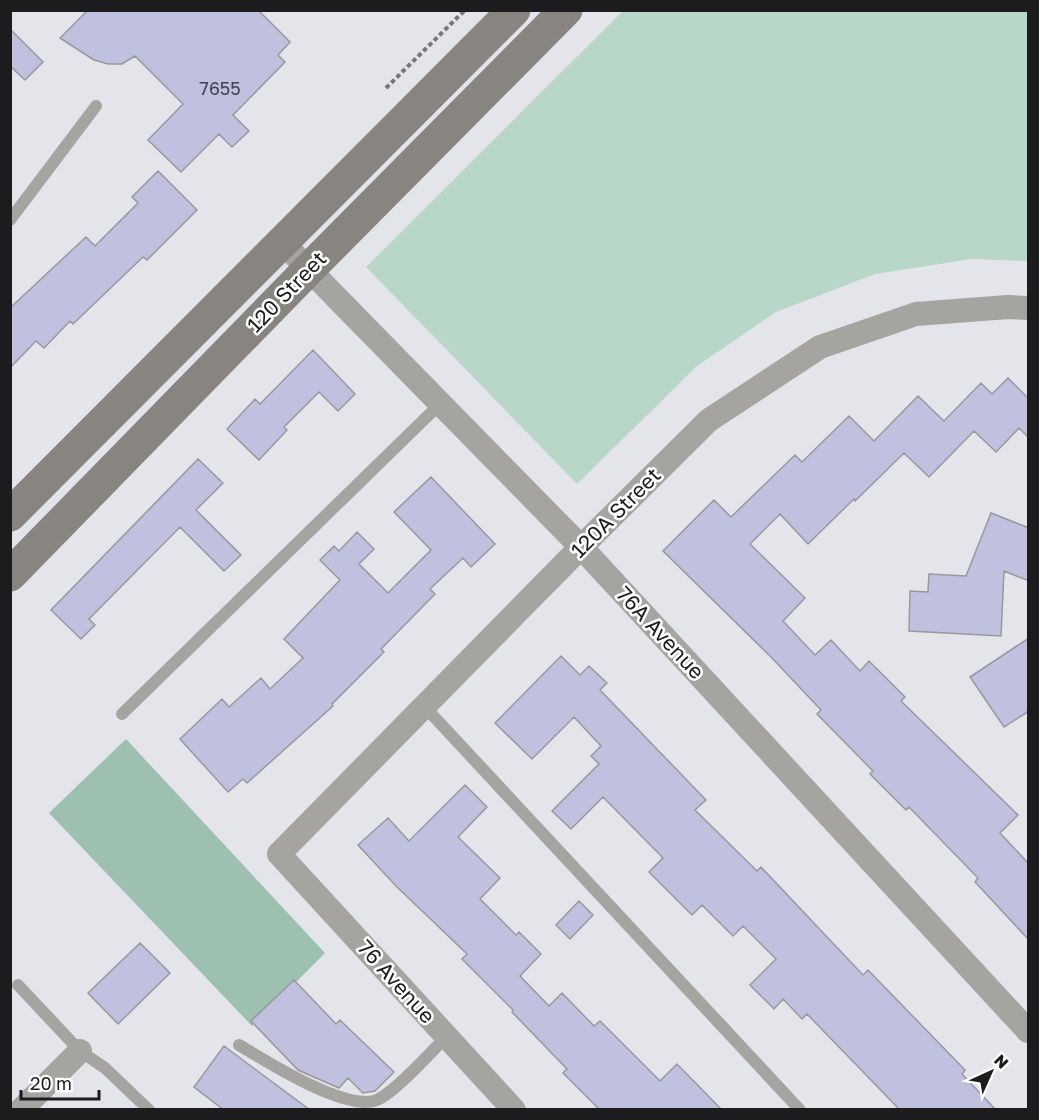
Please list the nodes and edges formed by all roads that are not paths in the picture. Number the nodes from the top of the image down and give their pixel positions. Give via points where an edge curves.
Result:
1 (514, 10) edge
2 (566, 10) edge
3 (96, 106) dead end
4 (10, 220) edge
5 (283, 243) junction
6 (309, 269) junction
7 (1029, 308) edge
8 (440, 404) junction
9 (10, 515) edge
10 (581, 547) junction
11 (10, 574) edge
12 (425, 707) junction
13 (122, 714) dead end
14 (279, 854) joint
15 (18, 985) dead end
16 (1029, 1031) edge
17 (446, 1037) junction
18 (239, 1045) dead end
19 (80, 1051) junction
20 (21, 1110) edge
21 (149, 1110) edge
22 (514, 1110) edge
23 (800, 1110) edge

1 - 5 main road, 120 Street
2 - 6 main road, 120 Street
3 - 4 lane
5 - 6 street, 76A Avenue
5 - 9 main road, 120 Street
6 - 8 street, 76A Avenue
6 - 11 main road, 120 Street
7 - 10 street, 120A Street via 916,314 819,347 709,420
8 - 10 street, 76A Avenue
8 - 13 lane
10 - 12 street, 120A Street
10 - 16 street, 76A Avenue
12 - 14 street, 120A Street
12 - 23 lane
14 - 17 street, 76 Avenue
15 - 19 lane
17 - 18 lane via 374,1101 352,1100 326,1092
17 - 22 street, 76 Avenue
19 - 20 street
19 - 21 lane via 105,1068

